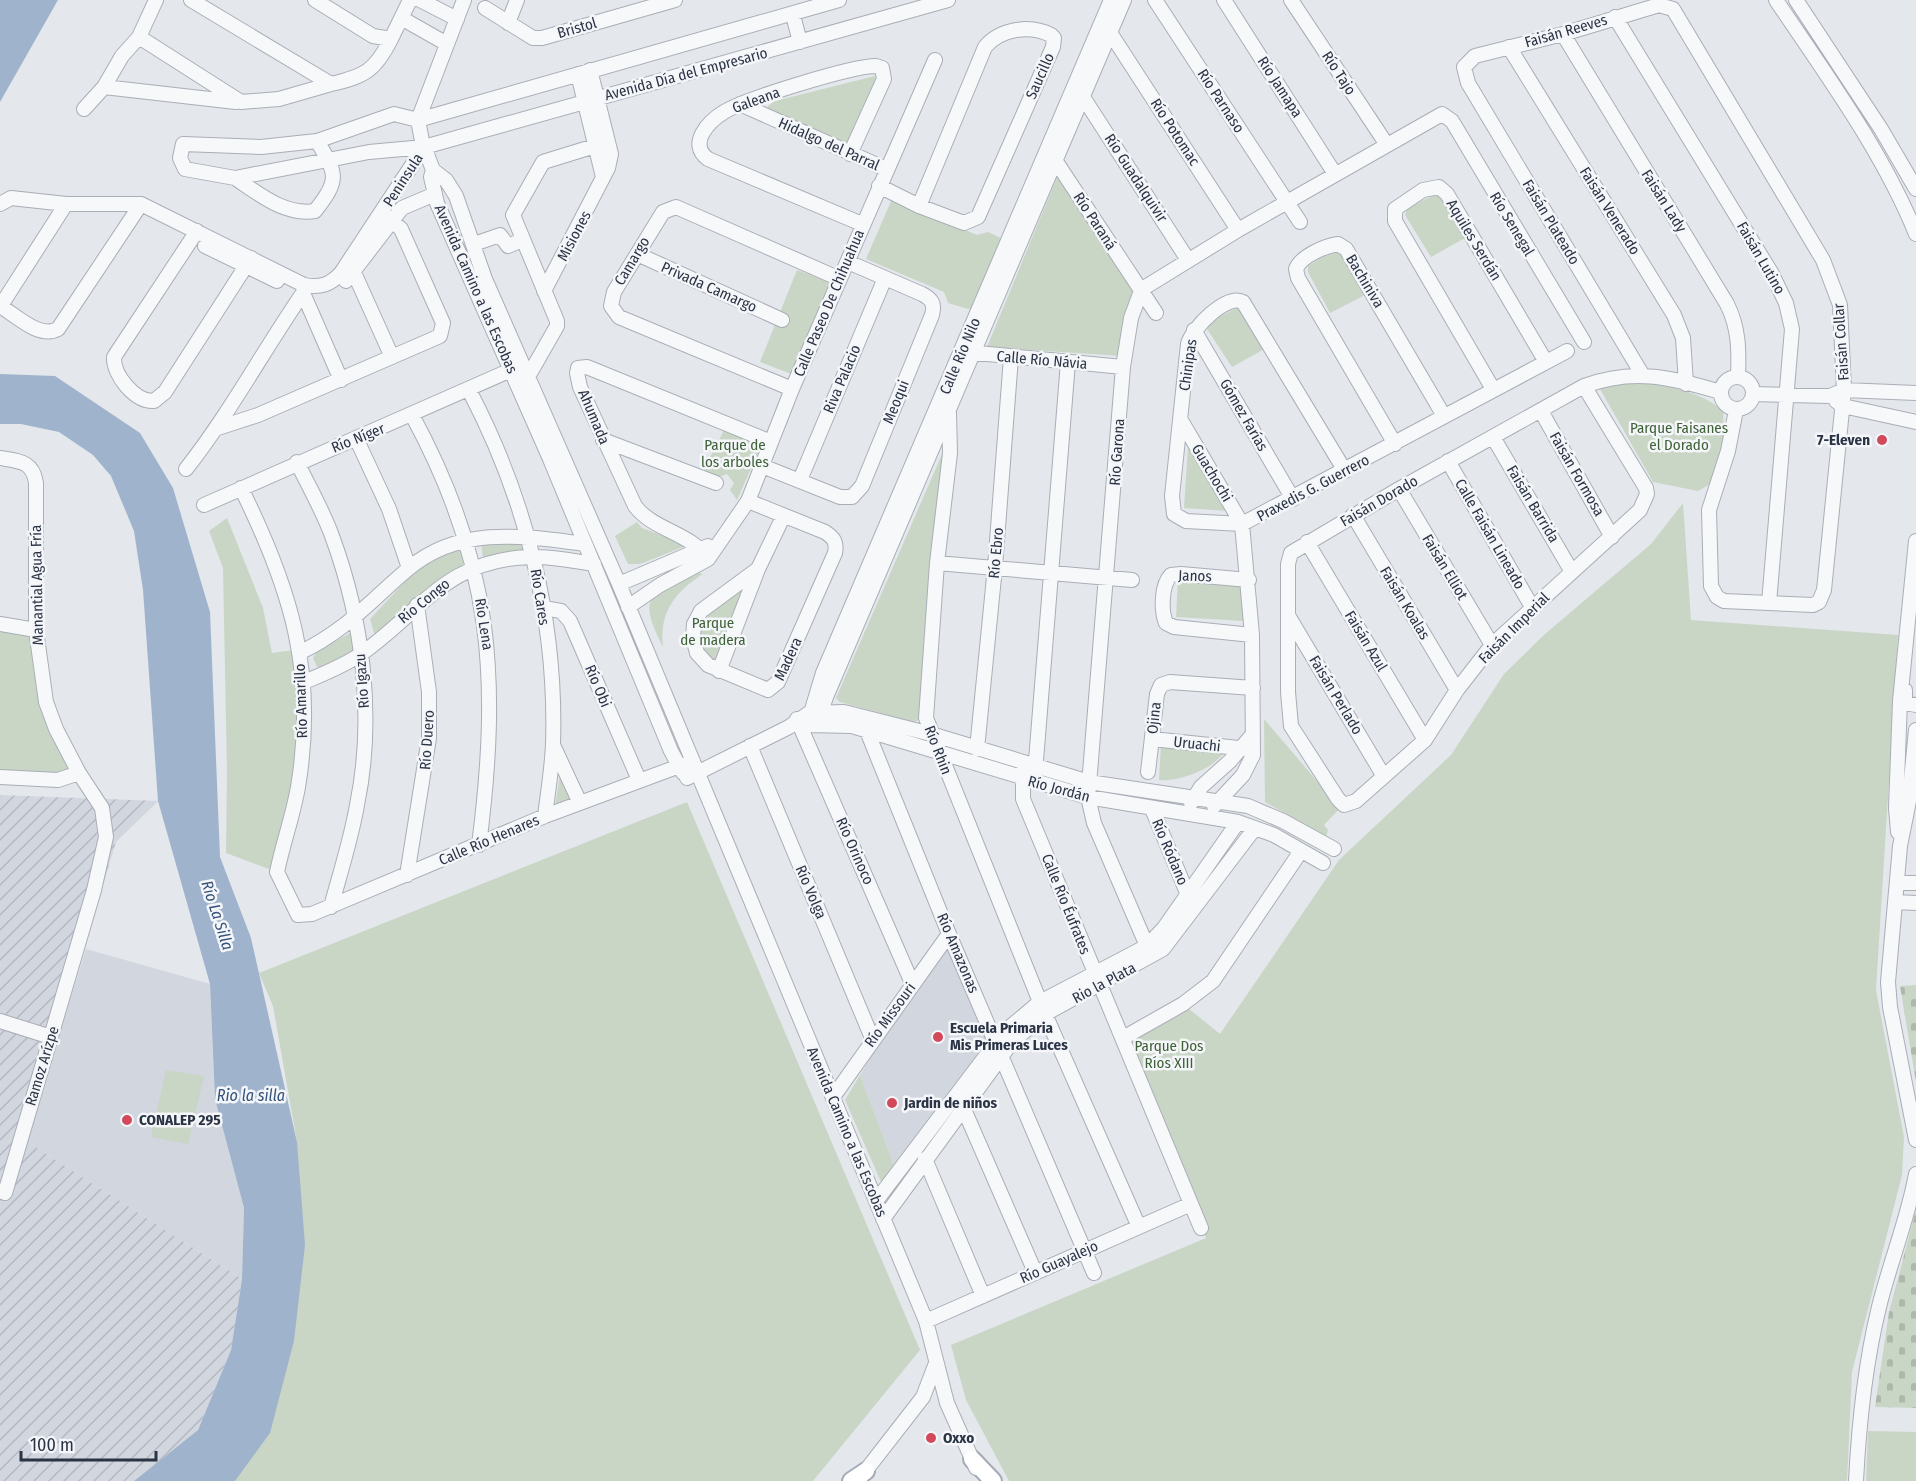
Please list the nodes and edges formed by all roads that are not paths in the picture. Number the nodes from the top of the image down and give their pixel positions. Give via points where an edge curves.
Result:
1 (156, 0) edge
2 (191, 0) edge
3 (315, 0) edge
4 (410, 0) edge
5 (420, 0) edge
6 (464, 0) edge
7 (517, 0) edge
8 (675, 0) edge
9 (839, 0) edge
10 (948, 0) edge
11 (1111, 0) edge
12 (1124, 0) edge
13 (1155, 0) edge
14 (1224, 0) edge
15 (1291, 0) edge
16 (1776, 0) edge
17 (1796, 0) edge
18 (485, 8) dead end
19 (1673, 9) joint
20 (793, 15) junction
21 (1615, 18) junction
22 (403, 19) junction
23 (457, 19) junction
24 (508, 22) junction
25 (1111, 34) junction
26 (1563, 34) junction
27 (139, 38) junction
28 (391, 39) junction
29 (800, 42) junction
30 (447, 44) junction
31 (1509, 47) junction
32 (935, 60) dead end
33 (1464, 67) joint
34 (584, 72) junction
35 (332, 84) junction
36 (1833, 86) junction
37 (104, 87) junction
38 (1854, 88) junction
39 (1083, 97) junction
40 (591, 100) junction
41 (241, 102) junction
42 (740, 104) junction
43 (84, 109) dead end
44 (418, 120) junction
45 (317, 141) junction
46 (602, 144) junction
47 (1387, 145) junction
48 (424, 147) junction
49 (850, 154) junction
50 (1052, 156) junction
51 (329, 161) junction
52 (886, 169) junction
53 (434, 170) junction
54 (1335, 174) junction
55 (235, 178) junction
56 (879, 186) junction
57 (1916, 189) edge
58 (435, 194) junction
59 (1287, 201) junction
60 (0, 204) edge
61 (66, 204) junction
62 (919, 206) junction
63 (136, 207) junction
64 (386, 215) junction
65 (1300, 222) dead end
66 (862, 224) junction
67 (1238, 230) junction
68 (1916, 234) edge
69 (194, 235) junction
70 (522, 240) junction
71 (474, 244) junction
72 (637, 254) junction
73 (1188, 260) junction
74 (249, 262) junction
75 (848, 262) junction
76 (351, 266) junction
77 (885, 278) junction
78 (840, 279) junction
79 (304, 289) junction
80 (544, 291) junction
81 (1141, 291) junction
82 (0, 306) edge
83 (1156, 313) dead end
84 (782, 320) dead end
85 (1194, 330) junction
86 (1584, 342) dead end
87 (1567, 351) dead end
88 (967, 352) junction
89 (392, 357) junction
90 (1011, 357) junction
91 (1068, 362) junction
92 (1546, 362) junction
93 (1123, 367) junction
94 (511, 370) junction
95 (1642, 374) junction
96 (529, 375) junction
97 (1738, 377) junction
98 (340, 380) junction
99 (1686, 384) junction
100 (1584, 386) junction
101 (792, 389) junction
102 (1493, 389) junction
103 (469, 390) junction
104 (1844, 390) junction
105 (1721, 392) junction
106 (1788, 393) junction
107 (1916, 393) edge
108 (1753, 394) junction
109 (1830, 396) junction
110 (1843, 406) junction
111 (948, 410) junction
112 (1736, 410) junction
113 (1541, 411) junction
114 (412, 415) junction
115 (1444, 416) junction
116 (1182, 422) junction
117 (1916, 422) edge
118 (218, 428) junction
119 (1493, 437) junction
120 (356, 438) junction
121 (603, 441) junction
122 (771, 442) junction
123 (1395, 444) junction
124 (556, 455) junction
125 (0, 458) edge
126 (1448, 461) junction
127 (297, 462) junction
128 (762, 466) junction
129 (186, 469) dead end
130 (1345, 471) junction
131 (800, 480) junction
132 (716, 483) dead end
133 (241, 488) junction
134 (1399, 489) junction
135 (1293, 500) junction
136 (748, 501) junction
137 (204, 505) dead end
138 (1353, 515) junction
139 (783, 517) junction
140 (1242, 524) junction
141 (529, 536) junction
142 (1612, 537) junction
143 (467, 540) junction
144 (1916, 541) edge
145 (1307, 542) junction
146 (585, 544) junction
147 (704, 553) junction
148 (534, 557) junction
149 (937, 563) junction
150 (594, 564) junction
151 (995, 567) junction
152 (409, 568) junction
153 (475, 569) junction
154 (758, 569) junction
155 (1572, 572) junction
156 (1052, 573) junction
157 (1108, 578) junction
158 (1132, 580) dead end
159 (1249, 580) junction
160 (619, 584) junction
161 (1769, 603) junction
162 (417, 605) junction
163 (1532, 606) junction
164 (628, 607) junction
165 (544, 608) junction
166 (1288, 615) junction
167 (355, 619) junction
168 (0, 624) edge
169 (36, 630) junction
170 (1252, 635) junction
171 (1492, 645) junction
172 (299, 653) junction
173 (361, 654) junction
174 (1903, 656) junction
175 (719, 671) junction
176 (304, 682) junction
177 (1253, 688) junction
178 (1457, 690) junction
179 (1916, 705) edge
180 (806, 721) junction
181 (1916, 730) edge
182 (867, 731) junction
183 (931, 734) junction
184 (1152, 739) junction
185 (1425, 740) junction
186 (553, 744) junction
187 (750, 746) junction
188 (977, 749) junction
189 (1247, 749) junction
190 (938, 752) junction
191 (1030, 765) junction
192 (679, 766) junction
193 (1149, 772) dead end
194 (79, 773) junction
195 (695, 774) junction
196 (1383, 775) junction
197 (0, 777) edge
198 (639, 780) junction
199 (1028, 780) junction
200 (1089, 782) junction
201 (1088, 797) junction
202 (1194, 797) junction
203 (1219, 801) junction
204 (580, 802) junction
205 (1348, 805) joint
206 (1152, 808) junction
207 (1186, 813) junction
208 (545, 816) junction
209 (1205, 816) junction
210 (1238, 822) junction
211 (1255, 828) junction
212 (479, 844) junction
213 (1900, 846) junction
214 (1334, 849) dead end
215 (1301, 851) junction
216 (1323, 863) dead end
217 (407, 875) junction
218 (1897, 883) junction
219 (1916, 883) edge
220 (1188, 895) junction
221 (1894, 902) junction
222 (1916, 903) edge
223 (331, 907) junction
224 (300, 916) joint
225 (950, 934) junction
226 (79, 938) joint
227 (1147, 945) junction
228 (1097, 979) junction
229 (912, 983) junction
230 (1043, 1008) junction
231 (0, 1021) edge
232 (51, 1037) junction
233 (872, 1038) junction
234 (1123, 1038) junction
235 (999, 1049) junction
236 (833, 1097) junction
237 (963, 1107) junction
238 (1916, 1140) edge
239 (925, 1159) junction
240 (1916, 1173) edge
241 (2, 1192) edge
242 (876, 1201) junction
243 (1191, 1204) junction
244 (883, 1219) junction
245 (1139, 1227) junction
246 (1201, 1228) dead end
247 (1084, 1250) junction
248 (1035, 1272) junction
249 (1094, 1273) dead end
250 (983, 1296) junction
251 (926, 1321) junction
252 (937, 1361) junction
253 (916, 1407) junction
254 (953, 1421) junction
255 (976, 1472) edge
256 (860, 1478) edge
257 (993, 1481) edge
258 (1856, 1481) edge

1 - 27 street
2 - 35 street
3 - 28 street via 373,36
4 - 22 street
5 - 23 street
6 - 23 street
7 - 24 street
8 - 24 street, Bristol via 542,38 533,38
9 - 20 street, Avenida Día del Empresario
10 - 29 street, Avenida Día del Empresario
11 - 50 street, Calle Río Nilo
12 - 25 street, Calle Río Nilo
13 - 59 street, Río Parnaso
14 - 54 street, Río Jamapa
15 - 47 street, Río Tajo
16 - 36 street
17 - 38 street
18 - 24 street, Bristol
19 - 21 street, Faisán Reeves via 1659,5
19 - 104 street, Faisán Collar via 1832,277 1843,322
20 - 29 street
20 - 34 street, Avenida Día del Empresario
21 - 26 street, Faisán Reeves
21 - 106 street, Faisán Lutino via 1779,287 1792,329
22 - 28 street
22 - 30 street
23 - 30 street
25 - 39 street, Calle Río Nilo
25 - 67 street, Río Potomac
26 - 31 street, Faisán Reeves
26 - 97 street, Faisán Lady via 1727,304 1740,347
27 - 37 street via 122,56
27 - 41 street
28 - 35 street via 379,63 358,77
29 - 40 street, Avenida Día del Empresario
30 - 44 street
31 - 33 street, Faisán Reeves via 1475,56
31 - 99 street, Faisán Venerado via 1679,325 1685,349
32 - 52 street, Calle Paseo De Chihuahua
33 - 95 street, Faisán Plateado via 1468,83
34 - 40 street, Misiones
34 - 44 street, Avenida Día del Empresario
35 - 41 street via 279,99
36 - 38 street
36 - 68 street via 1887,175
37 - 41 street
37 - 43 street
38 - 57 street
39 - 50 street, Calle Río Nilo
39 - 73 street, Río Guadalquivir
40 - 46 street, Misiones
40 - 48 street, Avenida Día del Empresario
42 - 49 street, Hidalgo del Parral
42 - 49 street, Galeana via 876,66 882,68 884,79
42 - 66 street, Galeana via 714,120 702,134 703,156
44 - 45 street via 394,114
44 - 48 street
45 - 51 street
45 - 55 street via 261,147 183,144 180,158 185,169
46 - 70 street via 543,162 513,215
46 - 80 street, Misiones via 603,180
47 - 54 street
47 - 86 street, Río Senegal via 1436,116 1448,116
48 - 51 street, Avenida Día del Empresario via 369,152
48 - 53 street
48 - 64 street, Peninsula
49 - 52 street, Hidalgo del Parral
50 - 81 street, Río Paraná
50 - 88 street, Calle Río Nilo
51 - 55 street, Avenida Día del Empresario
51 - 55 street via 334,176 326,198 315,212 302,213 270,202
52 - 56 street, Calle Paseo De Chihuahua
53 - 58 street, Avenida Camino a las Escobas via 431,177
53 - 71 street, Avenida Camino a las Escobas via 451,187
54 - 59 street
56 - 62 street, Saucillo
56 - 66 street, Calle Paseo De Chihuahua
58 - 64 street, Peninsula
58 - 94 street, Avenida Camino a las Escobas
59 - 65 street, Río Parnaso
59 - 67 street
60 - 61 street via 11,198
61 - 63 street
61 - 82 street
62 - 62 street, Saucillo via 964,223 978,218 1053,47 1051,34 1022,29 997,36 985,47
63 - 69 street
63 - 82 street via 58,329 41,332
64 - 76 street
64 - 89 street via 401,229 443,327 437,339
66 - 75 street, Calle Paseo De Chihuahua
67 - 73 street
69 - 74 street
69 - 74 street via 114,357 120,377 146,401 154,401 165,392
70 - 71 street via 508,246 500,235
70 - 80 street
71 - 96 street, Avenida Camino a las Escobas via 485,279
72 - 78 street, Camargo via 663,212 676,207
72 - 84 street, Privada Camargo
72 - 101 street, Camargo via 611,299 619,317
73 - 81 street
74 - 79 street
75 - 77 street, Meoqui
75 - 78 street, Calle Paseo De Chihuahua
76 - 79 street via 338,288 328,294 315,296
76 - 89 street
77 - 131 street, Riva Palacio
77 - 131 street, Meoqui via 928,297 933,310 862,486 852,497 844,498
78 - 101 street, Calle Paseo De Chihuahua
79 - 98 street
79 - 118 street
80 - 96 street via 557,326
81 - 83 street, Río Paraná
81 - 93 street, Río Garona via 1131,318
85 - 116 street, Chinipas via 1186,360
85 - 130 street, Chinipas via 1230,302 1243,302
85 - 135 street, Gómez Farías
87 - 92 street, Praxedis G. Guerrero
88 - 90 street, Calle Río Návia
88 - 111 street, Calle Río Nilo
88 - 180 street, Calle Río Nilo via 823,674
89 - 98 street
90 - 91 street, Calle Río Návia
90 - 151 street, Río Ebro
91 - 93 street, Calle Río Návia
91 - 156 street
92 - 102 street, Praxedis G. Guerrero
92 - 102 street, Aquiles Serdán via 1447,194 1438,187 1423,190 1395,209 1395,221
93 - 157 street, Río Garona
94 - 103 street, Río Níger
94 - 124 street, Avenida Camino a las Escobas
95 - 99 street, Faisán Dorado
95 - 100 street, Faisán Dorado via 1614,375
96 - 124 street, Avenida Camino a las Escobas
97 - 105 street via 1725,382
97 - 108 street via 1750,383
98 - 118 street
99 - 105 street, Faisán Dorado
100 - 113 street, Faisán Dorado
100 - 142 street, Faisán Imperial via 1646,488 1640,510
101 - 122 street, Calle Paseo De Chihuahua
102 - 115 street, Praxedis G. Guerrero
103 - 114 street, Río Níger
103 - 141 street, Río Cares via 500,451
104 - 107 street
104 - 109 street
104 - 110 street, Faisán Collar
105 - 112 street via 1724,404
106 - 108 street
106 - 109 street
106 - 161 street, Faisán Lutino
108 - 112 street via 1749,405
109 - 110 street
110 - 117 street
110 - 161 street, Faisán Collar via 1824,590 1819,602 1813,605
111 - 149 street, Río Rhin via 950,453
111 - 180 street, Calle Río Nilo
112 - 161 street via 1709,510 1711,586 1724,601
113 - 119 street, Faisán Dorado
113 - 142 street, Faisán Formosa
114 - 120 street, Río Níger
114 - 143 street, Río Lena via 439,468
115 - 123 street, Praxedis G. Guerrero
115 - 123 street, Bachiniva via 1346,249 1332,245 1303,259 1296,269 1298,278
116 - 140 street, Guachochi
116 - 140 street, Chinipas via 1174,514 1186,521
118 - 129 street
119 - 126 street, Faisán Dorado
119 - 155 street, Faisán Barrida
120 - 127 street, Río Níger
120 - 152 street via 389,509
121 - 122 street, Ahumada via 577,377 581,366
121 - 132 street
121 - 147 street, Ahumada via 639,512
122 - 128 street, Calle Paseo De Chihuahua
123 - 130 street, Praxedis G. Guerrero
124 - 146 street, Avenida Camino a las Escobas
124 - 160 street, Avenida Camino a las Escobas
125 - 169 street, Manantial Agua Fría via 27,463 36,483
126 - 134 street, Faisán Dorado
126 - 163 street, Calle Faisán Lineado
127 - 133 street, Río Níger
127 - 167 street, Río Igazu via 333,537
128 - 131 street, Meoqui
128 - 136 street, Calle Paseo De Chihuahua
130 - 135 street, Praxedis G. Guerrero
133 - 137 street, Río Níger
133 - 172 street, Río Amarillo via 278,566
134 - 138 street, Faisán Dorado
134 - 171 street, Faisán Elliot
135 - 140 street, Praxedis G. Guerrero
136 - 139 street, Madera
136 - 147 street, Calle Paseo De Chihuahua via 719,544
138 - 145 street, Faisán Dorado
138 - 178 street, Faisán Koalas
139 - 154 street
139 - 175 street, Madera via 831,536 836,544 835,553 772,689 759,689
140 - 159 street, Praxedis G. Guerrero
141 - 143 street
141 - 146 street
141 - 148 street, Río Cares
142 - 155 street, Faisán Imperial
143 - 152 street
143 - 153 street, Río Lena
144 - 174 street
145 - 166 street, Faisán Dorado via 1288,558
145 - 185 street, Faisán Azul
146 - 150 street, Avenida Camino a las Escobas
147 - 160 street, Calle Paseo De Chihuahua
147 - 164 street, Calle Paseo De Chihuahua
148 - 150 street, Río Congo
148 - 153 street, Río Congo via 498,561
148 - 165 street, Río Cares
149 - 151 street
149 - 183 street, Río Rhin via 925,710
150 - 192 street, Avenida Camino a las Escobas
151 - 156 street
151 - 188 street, Río Ebro
152 - 167 street
153 - 162 street, Río Congo via 443,584
153 - 212 street, Río Lena via 485,626 490,700 490,748
154 - 175 street
154 - 175 street via 706,605 694,624 697,653
155 - 163 street, Faisán Imperial
156 - 157 street
156 - 191 street
157 - 158 street
157 - 200 street, Río Garona
159 - 170 street, Praxedis G. Guerrero
159 - 170 street, Janos via 1171,576 1166,582 1163,610 1166,623 1174,627
160 - 164 street, Avenida Camino a las Escobas
162 - 173 street, Río Congo
162 - 217 street, Río Duero via 429,693 429,738
163 - 171 street, Faisán Imperial
164 - 195 street, Avenida Camino a las Escobas
165 - 186 street, Río Cares
165 - 198 street, Río Obi via 561,611 570,621
166 - 196 street, Faisán Perlado
166 - 205 street, Faisán Dorado via 1291,726 1338,799
167 - 172 street
167 - 173 street, Río Igazu
168 - 169 street
169 - 194 street, Manantial Agua Fría via 46,702
170 - 177 street, Praxedis G. Guerrero
171 - 178 street, Faisán Imperial
172 - 176 street, Río Amarillo
173 - 176 street, Río Congo
173 - 223 street, Río Igazu via 363,770
174 - 179 street via 1907,664 1905,702 1908,706
174 - 213 street via 1896,808
176 - 224 street, Río Amarillo via 298,786 276,872
177 - 184 street, Ojina via 1170,682 1161,685
177 - 189 street, Praxedis G. Guerrero via 1253,734
178 - 185 street, Faisán Imperial
180 - 182 street, Río Jordán
180 - 183 street via 868,717
180 - 187 street
180 - 229 street, Río Orinoco
181 - 213 street
182 - 190 street, Río Jordán
182 - 225 street, Río Amazonas
183 - 188 street
183 - 190 street, Río Rhin
184 - 189 street, Uruachi
184 - 193 street, Ojina
185 - 196 street, Faisán Imperial
186 - 204 street
186 - 208 street, Río Cares
187 - 195 street
187 - 233 street, Río Volga
188 - 191 street
189 - 202 street, Praxedis G. Guerrero
189 - 203 street, Praxedis G. Guerrero via 1248,768
190 - 199 street, Río Jordán
190 - 230 street, Río Rhin
191 - 199 street, Calle Río Éufrates
191 - 200 street
192 - 195 street, Avenida Camino a las Escobas
192 - 198 street, Calle Río Henares
194 - 197 street via 58,780
194 - 226 street, Manantial Agua Fría via 102,807 106,828 101,861
195 - 236 street, Avenida Camino a las Escobas
196 - 205 street, Faisán Imperial
198 - 204 street, Calle Río Henares
199 - 201 street, Río Jordán
199 - 228 street, Calle Río Éufrates via 1023,799
200 - 201 street, Río Garona
200 - 202 street
201 - 206 street, Río Jordán
201 - 227 street, Río Garona via 1094,823
202 - 203 street
202 - 207 street, Praxedis G. Guerrero
203 - 209 street, Praxedis G. Guerrero
203 - 214 street via 1269,814
204 - 208 street, Calle Río Henares
206 - 207 street, Río Jordán
206 - 220 street, Río Ródano
207 - 209 street, Río Jordán
208 - 212 street, Calle Río Henares
209 - 210 street, Río Jordán
210 - 211 street, Río Jordán
210 - 220 street, Rio la Plata
211 - 215 street, Río Jordán
211 - 228 street, Rio la Plata via 1163,949
212 - 217 street, Calle Río Henares
213 - 218 street
215 - 216 street, Río Jordán
215 - 234 street via 1221,971 1204,989
217 - 223 street, Calle Río Henares
218 - 219 street
218 - 221 street
220 - 227 street, Rio la Plata
221 - 222 street
221 - 238 street via 1888,991
223 - 224 street, Calle Río Henares
225 - 229 street, Río Missouri
225 - 235 street, Río Amazonas
226 - 232 street, Ramoz Arízpe
227 - 228 street, Rio la Plata
228 - 230 street, Rio la Plata
228 - 234 street, Calle Río Éufrates
229 - 233 street, Río Missouri
230 - 235 street, Rio la Plata via 1014,1022
230 - 245 street, Río Rhin
231 - 232 street
232 - 241 street, Ramoz Arízpe
233 - 236 street, Río Missouri
234 - 243 street, Calle Río Éufrates
235 - 237 street, Rio la Plata
235 - 242 street, Rio la Plata
235 - 247 street, Río Amazonas
236 - 242 street, Avenida Camino a las Escobas
237 - 239 street, Rio la Plata
237 - 248 street
239 - 244 street, Rio la Plata
239 - 250 street
240 - 258 street via 1870,1352
242 - 244 street, Avenida Camino a las Escobas
243 - 245 street, Río Guayalejo
243 - 246 street, Calle Río Éufrates
244 - 251 street, Avenida Camino a las Escobas
245 - 247 street, Río Guayalejo
247 - 248 street, Río Guayalejo
247 - 249 street, Río Amazonas
248 - 250 street, Río Guayalejo
250 - 251 street, Río Guayalejo
251 - 252 street, Avenida Camino a las Escobas
252 - 253 street via 928,1389
252 - 254 street, Avenida Camino a las Escobas
253 - 254 street via 939,1404
253 - 256 street
254 - 255 street, Avenida Camino a las Escobas
255 - 257 main road

